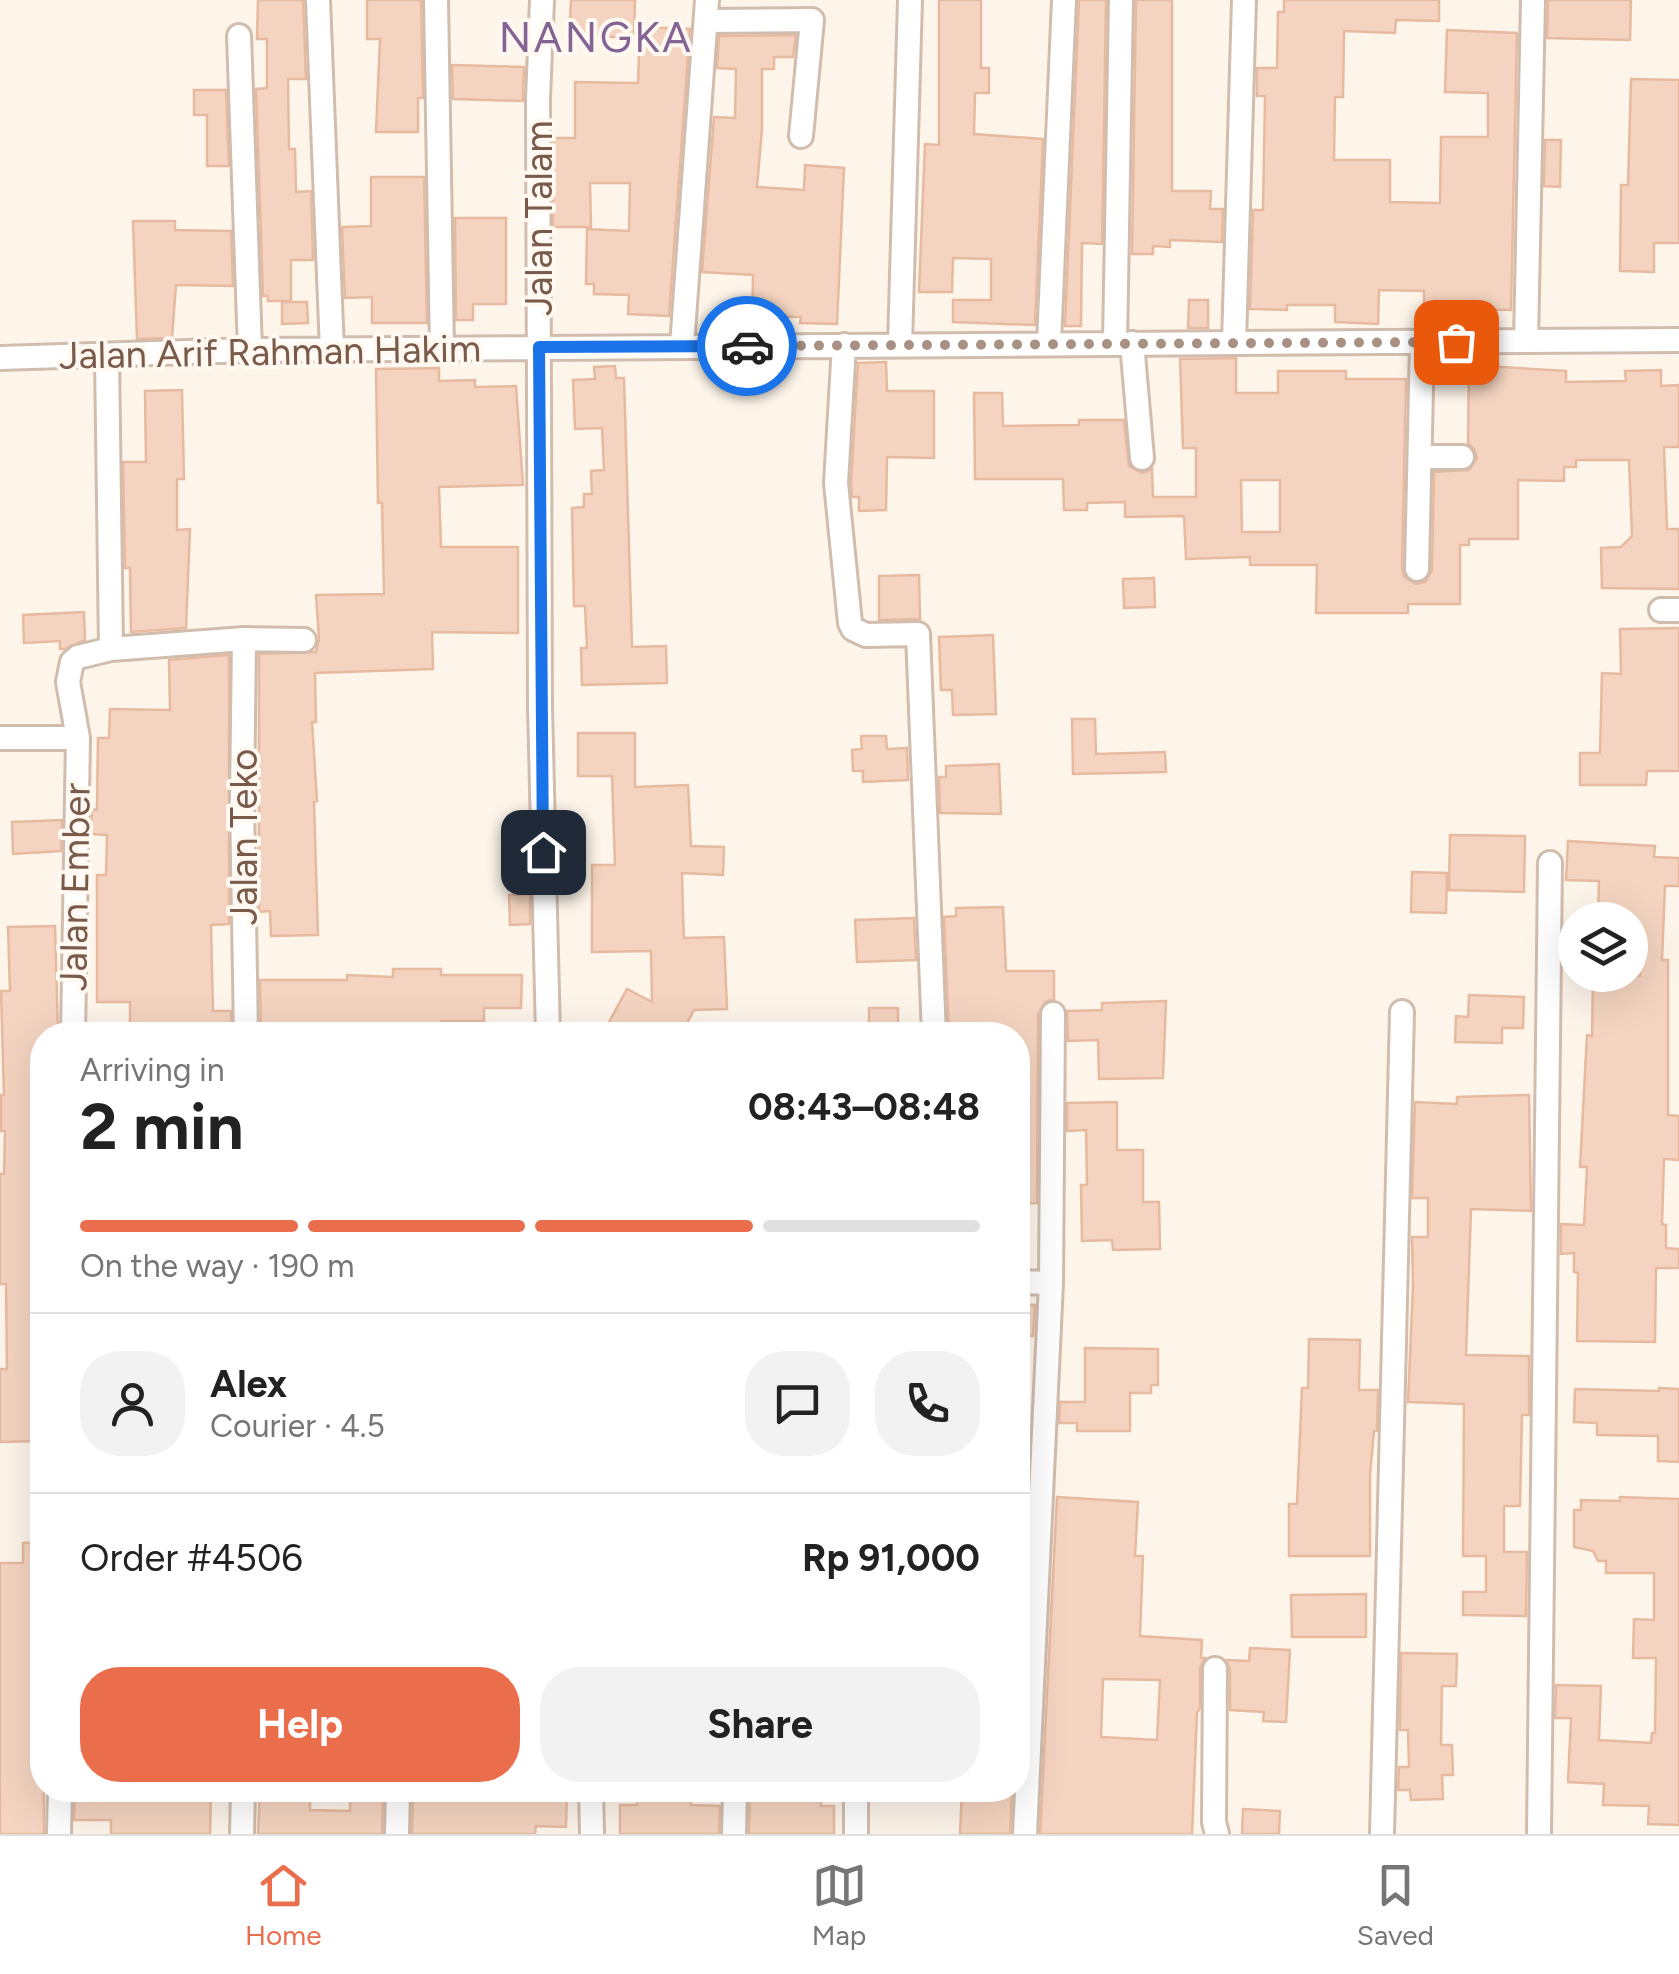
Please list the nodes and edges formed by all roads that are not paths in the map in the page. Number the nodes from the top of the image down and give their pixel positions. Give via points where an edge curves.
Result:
1 (318, 0) edge
2 (436, 0) edge
3 (542, 0) edge
4 (910, 0) edge
5 (1064, 0) edge
6 (1121, 0) edge
7 (1244, 0) edge
8 (1533, 0) edge
9 (706, 10) edge
10 (238, 36) dead end
11 (801, 136) dead end
12 (1679, 340) edge
13 (1526, 341) junction
14 (1422, 342) junction
15 (1050, 343) junction
16 (1124, 343) junction
17 (1234, 343) junction
18 (844, 345) junction
19 (900, 345) junction
20 (682, 346) junction
21 (539, 347) junction
22 (442, 348) junction
23 (250, 350) junction
24 (332, 351) junction
25 (107, 356) junction
26 (0, 358) edge
27 (1462, 457) dead end
28 (1142, 458) dead end
29 (1420, 458) junction
30 (1417, 569) dead end
31 (244, 639) junction
32 (304, 640) dead end
33 (111, 649) junction
34 (0, 738) edge
35 (78, 738) junction
36 (1550, 863) dead end
37 (1402, 1012) dead end
38 (1053, 1014) dead end
39 (73, 1022) edge
40 (246, 1022) edge
41 (548, 1022) edge
42 (933, 1022) edge
43 (1030, 1282) edge
44 (1051, 1283) junction
45 (1215, 1669) dead end
46 (1030, 1728) edge
47 (60, 1802) edge
48 (243, 1802) edge
49 (398, 1802) edge
50 (591, 1802) edge
51 (734, 1802) edge
52 (856, 1802) edge
53 (1027, 1802) edge
54 (59, 1834) edge
55 (242, 1834) edge
56 (397, 1834) edge
57 (592, 1834) edge
58 (734, 1834) edge
59 (856, 1834) edge
60 (1025, 1834) edge
61 (1217, 1834) edge
62 (1382, 1834) edge
63 (1539, 1834) edge

1 - 24 street
2 - 22 street
3 - 21 street, Jalan Talam
4 - 19 street
5 - 15 street
6 - 16 street
7 - 17 street
8 - 13 street
9 - 11 street via 812,20
9 - 20 street
10 - 23 street
12 - 13 street, Jalan Arif Rahman Hakim
13 - 14 street, Jalan Arif Rahman Hakim
14 - 17 street, Jalan Arif Rahman Hakim
14 - 29 street
15 - 16 street, Jalan Arif Rahman Hakim
15 - 19 street, Jalan Arif Rahman Hakim
16 - 17 street, Jalan Arif Rahman Hakim
16 - 28 street
18 - 19 street, Jalan Arif Rahman Hakim
18 - 20 street, Jalan Arif Rahman Hakim
18 - 42 street via 836,483 850,622 866,634 918,634
20 - 21 street, Jalan Arif Rahman Hakim
21 - 22 street, Jalan Arif Rahman Hakim
21 - 41 street, Jalan Talam
22 - 24 street, Jalan Arif Rahman Hakim
23 - 24 street, Jalan Arif Rahman Hakim
23 - 25 street, Jalan Arif Rahman Hakim
25 - 26 street, Jalan Arif Rahman Hakim
25 - 33 street
27 - 29 street
29 - 30 street
31 - 32 street
31 - 33 street
31 - 40 street, Jalan Teko
33 - 35 street, Jalan Ember via 78,658 69,668
34 - 35 street
35 - 39 street, Jalan Ember
36 - 63 street
37 - 62 street
38 - 44 street
43 - 44 street
44 - 46 street
45 - 61 street
47 - 54 street
48 - 55 street
49 - 56 street
50 - 57 street
51 - 58 street
52 - 59 street
53 - 60 street

